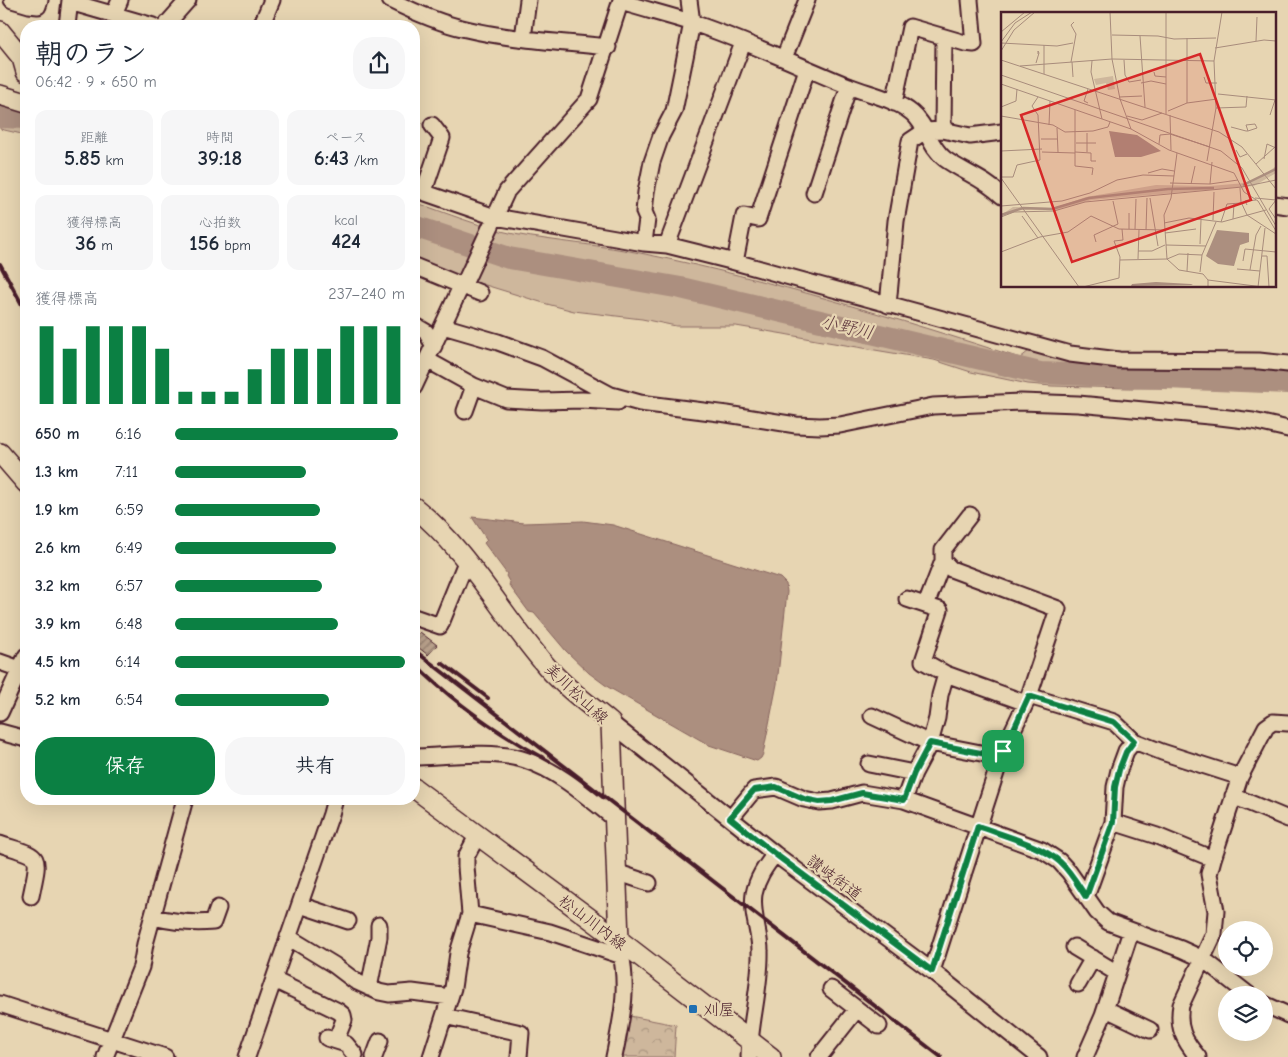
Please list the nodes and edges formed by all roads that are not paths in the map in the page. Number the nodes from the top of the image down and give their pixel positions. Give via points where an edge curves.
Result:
1 (12, 0) edge
2 (40, 0) edge
3 (188, 0) edge
4 (272, 0) edge
5 (390, 0) edge
6 (528, 0) edge
7 (689, 0) edge
8 (807, 0) edge
9 (970, 0) edge
10 (70, 1) edge
11 (621, 1) edge
12 (117, 7) edge
13 (68, 20) edge
14 (142, 20) edge
15 (170, 20) edge
16 (264, 20) edge
17 (692, 23) junction
18 (0, 31) edge
19 (524, 38) junction
20 (944, 38) junction
21 (743, 43) junction
22 (608, 47) junction
23 (20, 56) edge
24 (784, 58) junction
25 (807, 69) junction
26 (849, 86) junction
27 (0, 95) edge
28 (20, 101) edge
29 (894, 103) junction
30 (432, 125) dead end
31 (943, 130) junction
32 (925, 131) junction
33 (1001, 132) edge
34 (420, 188) edge
35 (420, 190) edge
36 (814, 193) dead end
37 (1001, 195) edge
38 (494, 219) junction
39 (644, 243) junction
40 (666, 245) junction
41 (735, 262) junction
42 (420, 268) edge
43 (464, 284) junction
44 (480, 293) dead end
45 (888, 305) junction
46 (443, 326) junction
47 (420, 328) edge
48 (434, 346) junction
49 (427, 360) junction
50 (1288, 364) edge
51 (420, 375) edge
52 (474, 386) junction
53 (640, 403) junction
54 (465, 411) dead end
55 (1288, 429) edge
56 (0, 453) edge
57 (20, 475) edge
58 (420, 513) edge
59 (970, 515) dead end
60 (943, 561) junction
61 (466, 562) junction
62 (907, 599) dead end
63 (926, 605) junction
64 (420, 619) edge
65 (0, 662) edge
66 (20, 662) edge
67 (20, 669) edge
68 (946, 674) junction
69 (1028, 699) junction
70 (0, 713) edge
71 (872, 716) dead end
72 (611, 723) junction
73 (1288, 723) edge
74 (0, 732) edge
75 (20, 737) edge
76 (1134, 741) junction
77 (930, 743) junction
78 (420, 757) edge
79 (1001, 757) junction
80 (869, 764) dead end
81 (914, 773) junction
82 (1240, 777) junction
83 (420, 793) edge
84 (1233, 796) junction
85 (904, 800) junction
86 (183, 805) edge
87 (333, 805) edge
88 (730, 818) junction
89 (1288, 819) edge
90 (615, 820) junction
91 (1113, 822) junction
92 (978, 826) junction
93 (477, 836) junction
94 (0, 844) edge
95 (775, 854) junction
96 (1213, 859) junction
97 (616, 872) junction
98 (649, 883) dead end
99 (31, 896) dead end
100 (1086, 897) junction
101 (300, 905) junction
102 (218, 908) dead end
103 (470, 914) junction
104 (153, 917) junction
105 (348, 922) dead end
106 (379, 925) dead end
107 (1131, 932) junction
108 (288, 937) junction
109 (1074, 947) dead end
110 (620, 948) junction
111 (1093, 958) junction
112 (1203, 959) junction
113 (932, 971) junction
114 (1117, 973) junction
115 (274, 980) junction
116 (1078, 984) dead end
117 (1238, 986) edge
118 (369, 988) junction
119 (831, 989) dead end
120 (450, 997) junction
121 (0, 1004) edge
122 (1273, 1008) edge
123 (857, 1009) junction
124 (1106, 1009) junction
125 (444, 1016) junction
126 (1288, 1016) edge
127 (879, 1026) dead end
128 (1150, 1030) dead end
129 (112, 1040) junction
130 (380, 1041) dead end
131 (749, 1049) edge
132 (437, 1054) edge
133 (355, 1055) dead end
134 (105, 1057) edge
135 (165, 1057) edge
136 (247, 1057) edge
137 (374, 1057) edge
138 (519, 1057) edge
139 (614, 1057) edge
140 (771, 1057) edge
141 (819, 1057) edge
142 (1039, 1057) edge
143 (1085, 1057) edge
144 (1198, 1057) edge

1 - 2 street via 38,6
3 - 15 street
4 - 16 street
5 - 19 street via 466,29
6 - 19 street
7 - 17 street
8 - 24 street
9 - 20 street via 974,44
10 - 12 street
10 - 13 street
11 - 17 street
11 - 22 street
12 - 14 street
17 - 21 street
17 - 39 street via 674,111 652,162 644,212 647,219
18 - 23 main road
19 - 22 street
20 - 29 street via 910,27
20 - 31 street
21 - 24 street
21 - 40 street
22 - 38 street via 589,99 513,183
24 - 25 street
25 - 26 street
25 - 41 street via 758,219 744,216
26 - 29 street
26 - 36 street
27 - 28 main road
29 - 32 street via 911,111
30 - 34 street via 442,138
31 - 32 street
31 - 33 street via 970,136
32 - 37 street via 933,147 944,158 983,180
32 - 45 street via 910,141 896,220
35 - 38 street
38 - 39 street
38 - 43 street
39 - 40 street
40 - 41 street
41 - 45 street
42 - 43 street
43 - 44 street
43 - 46 street
45 - 50 street via 1042,348 1096,358
46 - 48 street
46 - 53 street via 542,358 611,395
47 - 48 street
48 - 49 street
49 - 51 street
49 - 52 street
52 - 53 street via 506,399
52 - 54 street
53 - 55 street via 820,426 840,425 933,406 1021,402 1078,404 1220,417
56 - 57 main road
58 - 61 main road, 美川松山線
59 - 60 street via 943,550
60 - 63 street
60 - 69 street via 951,569 1058,609
61 - 64 street via 440,626
61 - 72 main road, 美川松山線 via 549,670
62 - 63 street
63 - 68 street via 940,610 923,661
65 - 66 street
67 - 70 street
68 - 69 street
68 - 77 street
69 - 76 street via 1114,722
69 - 79 street
71 - 77 street
72 - 88 street, 讃岐街道
72 - 90 main road, 美川松山線
73 - 82 street via 1273,722 1266,727
74 - 75 street
76 - 82 street
76 - 91 street via 1119,770
77 - 79 street
77 - 81 street
78 - 90 street via 482,756 525,760 570,784
79 - 92 street
80 - 81 street
81 - 85 street
82 - 84 street
83 - 93 main road, 松山川内線
84 - 89 street
84 - 96 street
85 - 88 street via 862,793 819,802 776,787 754,790
85 - 92 street
86 - 104 street
87 - 101 street
88 - 95 street, 讃岐街道
90 - 97 main road, 美川松山線
91 - 96 street
91 - 100 street
92 - 100 street via 1042,850 1059,861
92 - 113 street
93 - 103 street via 466,862
93 - 110 main road, 松山川内線
94 - 99 street via 32,854 36,859
95 - 113 street, 讃岐街道
95 - 131 street via 757,880 754,895 760,950
96 - 112 street via 1209,874 1216,924
97 - 98 street
97 - 110 main road, 美川松山線
100 - 107 street via 1108,922
101 - 105 street
101 - 108 street
102 - 104 street via 213,922 195,924
103 - 110 street
103 - 120 street via 458,953
104 - 129 street via 141,967
106 - 118 street
107 - 112 street
107 - 114 street
108 - 115 street
108 - 118 street
109 - 111 street
110 - 131 main road, 松山川内線
110 - 139 street via 625,981 624,1012
111 - 114 street
111 - 116 street
112 - 117 street
112 - 144 street via 1179,1018 1188,1046
113 - 142 street, 讃岐街道
114 - 124 street
115 - 133 street via 343,1015 344,1020 331,1039 346,1044
115 - 136 street
118 - 120 street via 389,994 412,992
119 - 123 street
120 - 125 street
121 - 129 street
122 - 126 street
123 - 127 street
123 - 141 street
124 - 128 street
124 - 143 street
125 - 132 street
125 - 138 street via 521,1033
129 - 134 street
129 - 135 street
130 - 137 street
131 - 140 main road, 松山川内線

